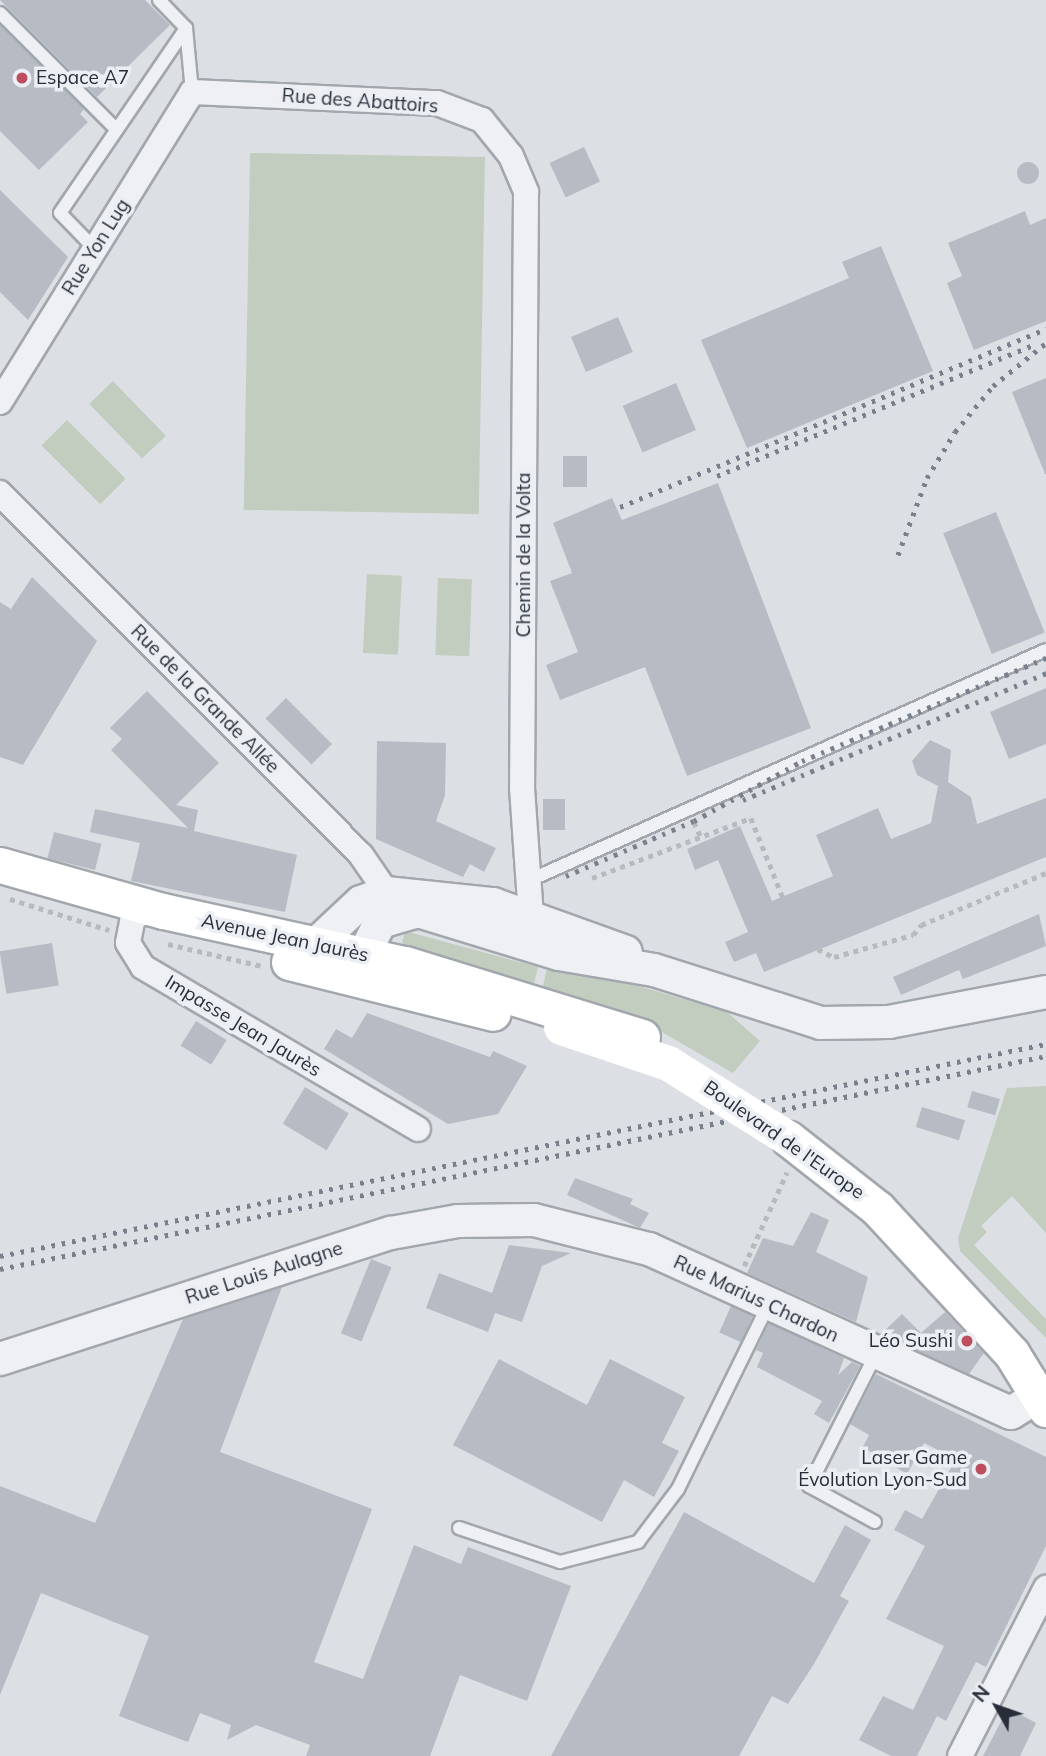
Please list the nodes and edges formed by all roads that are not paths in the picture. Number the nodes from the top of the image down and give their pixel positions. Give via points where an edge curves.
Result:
1 (159, 0) edge
2 (0, 13) edge
3 (186, 28) junction
4 (192, 92) junction
5 (117, 130) junction
6 (526, 192) joint
7 (95, 249) junction
8 (0, 402) edge
9 (0, 493) edge
10 (1046, 650) edge
11 (0, 865) edge
12 (0, 880) edge
13 (530, 880) junction
14 (394, 903) junction
15 (147, 916) junction
16 (531, 917) junction
17 (457, 920) junction
18 (342, 954) junction
19 (654, 970) junction
20 (1046, 992) edge
21 (565, 1020) joint
22 (418, 1129) dead end
23 (795, 1149) junction
24 (534, 1220) joint
25 (768, 1306) junction
26 (875, 1356) junction
27 (0, 1359) edge
28 (1046, 1364) edge
29 (1043, 1399) edge
30 (875, 1522) dead end
31 (459, 1528) dead end
32 (1046, 1588) edge
33 (960, 1756) edge

1 - 3 lane
2 - 5 lane
3 - 4 lane
3 - 5 lane
4 - 6 street, Rue des Abattoirs via 437,103 482,120 511,156
4 - 7 street, Rue Yon Lug
5 - 7 lane via 60,214
6 - 13 street, Chemin de la Volta via 522,788
7 - 8 street, Rue Yon Lug
9 - 14 street, Rue de la Grande Allée via 361,855
10 - 13 lane
11 - 15 main road, Avenue Jean Jaurès
12 - 15 main road, Avenue Jean Jaurès via 64,906
13 - 16 street, Chemin de la Volta
14 - 16 street via 453,897
14 - 17 street
14 - 18 street via 380,922
15 - 18 main road, Avenue Jean Jaurès
15 - 18 main road, Avenue Jean Jaurès via 190,936
15 - 22 street, Impasse Jean Jaurès via 128,943 143,967
16 - 17 street via 523,930
16 - 19 street via 631,953
17 - 19 street via 559,954
18 - 21 main road, Avenue Jean Jaurès
19 - 20 street via 802,1019 839,1024 889,1022
21 - 23 main road, Boulevard de l'Europe via 696,1064
23 - 28 main road, Boulevard de l'Europe via 888,1196
23 - 29 main road, Boulevard de l'Europe via 877,1208 1012,1354
24 - 25 street, Rue Marius Chardon via 626,1240
24 - 27 street, Rue Louis Aulagne via 458,1222 391,1233
25 - 26 street, Rue Marius Chardon
25 - 31 lane via 678,1489 638,1542 560,1562
26 - 29 street, Rue Marius Chardon via 1011,1413
26 - 30 lane via 809,1486
32 - 33 street

